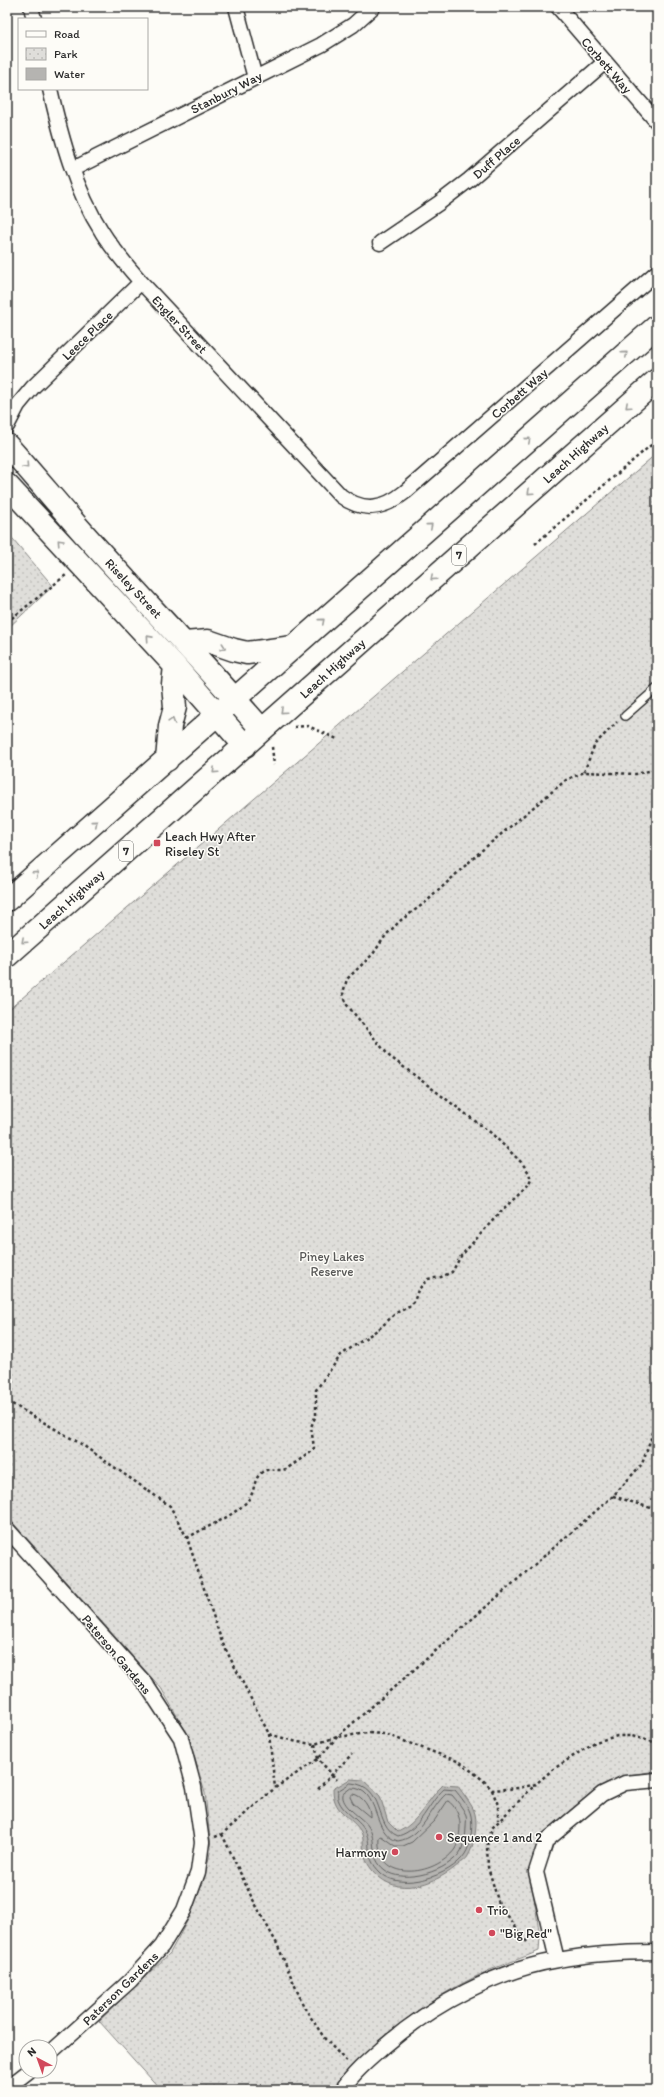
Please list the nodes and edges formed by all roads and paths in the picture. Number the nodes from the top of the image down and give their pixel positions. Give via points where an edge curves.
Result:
1 (32, 7) edge
2 (236, 7) edge
3 (374, 7) edge
4 (558, 7) edge
5 (34, 18) edge
6 (605, 62) junction
7 (255, 78) junction
8 (50, 90) edge
9 (657, 122) edge
10 (73, 169) junction
11 (380, 243) dead end
12 (657, 272) edge
13 (141, 282) junction
14 (657, 326) edge
15 (657, 380) edge
16 (33, 387) junction
17 (7, 405) edge
18 (7, 440) edge
19 (657, 440) edge
20 (7, 485) edge
21 (377, 507) joint
22 (535, 544) dead end
23 (67, 574) dead end
24 (7, 622) edge
25 (185, 643) junction
26 (293, 647) junction
27 (175, 666) junction
28 (657, 688) edge
29 (235, 699) junction
30 (218, 714) junction
31 (625, 716) joint
32 (288, 729) dead end
33 (267, 737) junction
34 (337, 739) dead end
35 (245, 746) junction
36 (167, 760) junction
37 (274, 766) dead end
38 (657, 769) edge
39 (584, 772) junction
40 (7, 900) edge
41 (7, 956) edge
42 (7, 1401) edge
43 (657, 1408) edge
44 (651, 1438) junction
45 (657, 1462) edge
46 (612, 1496) junction
47 (657, 1510) edge
48 (7, 1528) edge
49 (187, 1538) junction
50 (269, 1734) junction
51 (337, 1737) junction
52 (657, 1743) edge
53 (315, 1744) junction
54 (352, 1754) dead end
55 (318, 1760) junction
56 (332, 1774) junction
57 (337, 1780) dead end
58 (657, 1780) edge
59 (536, 1784) junction
60 (275, 1788) junction
61 (318, 1788) dead end
62 (492, 1790) junction
63 (498, 1821) junction
64 (222, 1834) junction
65 (202, 1842) junction
66 (528, 1942) dead end
67 (657, 1952) edge
68 (556, 1960) junction
69 (58, 2046) edge
70 (356, 2071) junction
71 (19, 2079) edge
72 (7, 2088) edge
73 (342, 2090) edge

1 - 5 street
2 - 7 street
3 - 7 street, Stanbury Way via 353,25 321,45
4 - 6 street, Corbett Way
6 - 9 street, Corbett Way
6 - 11 street, Duff Place via 470,180
7 - 10 street, Stanbury Way
8 - 10 street, Engler Street
10 - 13 street, Engler Street via 101,230
12 - 21 street, Corbett Way via 405,492 387,504
13 - 16 street, Leece Place
13 - 21 street, Engler Street via 341,496 359,506
26 -> 14 highway
15 -> 33 highway, Leach Highway / 7
16 - 17 street, Leece Place
16 - 18 street, Leece Place via 18,404
18 -> 25 highway, Riseley Street via 86,536
19 - 22 path
27 -> 20 highway, Riseley Street
23 - 24 path
25 -> 26 highway via 208,641 248,653
25 - 29 highway, Riseley Street
26 - 29 highway
27 - 30 highway, Riseley Street
36 -> 27 highway via 170,726 175,706
28 - 31 lane
29 - 30 highway
29 - 33 highway, Riseley Street
30 - 35 highway, Riseley Street
30 - 36 highway
31 - 39 path via 595,744
32 - 34 path via 308,726
33 - 35 highway, Leach Highway / 7
33 - 37 path
35 -> 41 highway, Leach Highway / 7
40 -> 36 highway
38 - 39 path via 636,774
39 - 49 path via 566,780 546,795 426,902 401,920 386,935 373,954 351,973 343,993 347,1005 389,1056 480,1124 522,1163 531,1180 528,1186 502,1210 461,1256 452,1272 423,1283 409,1307 396,1313 380,1328 341,1355 316,1390 316,1416 312,1427 314,1448 311,1452 285,1469 266,1470 260,1474 249,1500
42 - 49 path via 81,1444 170,1506
43 - 44 path
44 - 45 path
44 - 46 path via 642,1464
46 - 47 path
46 - 51 path
48 - 65 street, Paterson Gardens via 145,1684 181,1738 194,1787
49 - 50 path via 222,1642
50 - 53 path
50 - 60 path
51 - 53 path
51 - 55 path
51 - 62 path via 368,1733 385,1734 460,1762
52 - 59 path via 632,1736 617,1736 595,1742 552,1770
53 - 55 path
54 - 56 path
55 - 56 path
55 - 60 path
56 - 57 path
56 - 61 path
58 - 68 street via 625,1783 602,1794 546,1841 536,1872
59 - 62 path
59 - 63 path
60 - 64 path
62 - 63 path via 498,1805
63 - 66 path via 488,1837 488,1866 498,1904
64 - 65 path
64 - 70 path via 250,1896 277,1944 304,2007 325,2039
65 - 69 street, Paterson Gardens via 198,1872 184,1910 162,1946 130,1981
67 - 68 street via 619,1952
68 - 70 street via 471,1988 438,2006 404,2028
70 - 73 street
71 - 72 street

